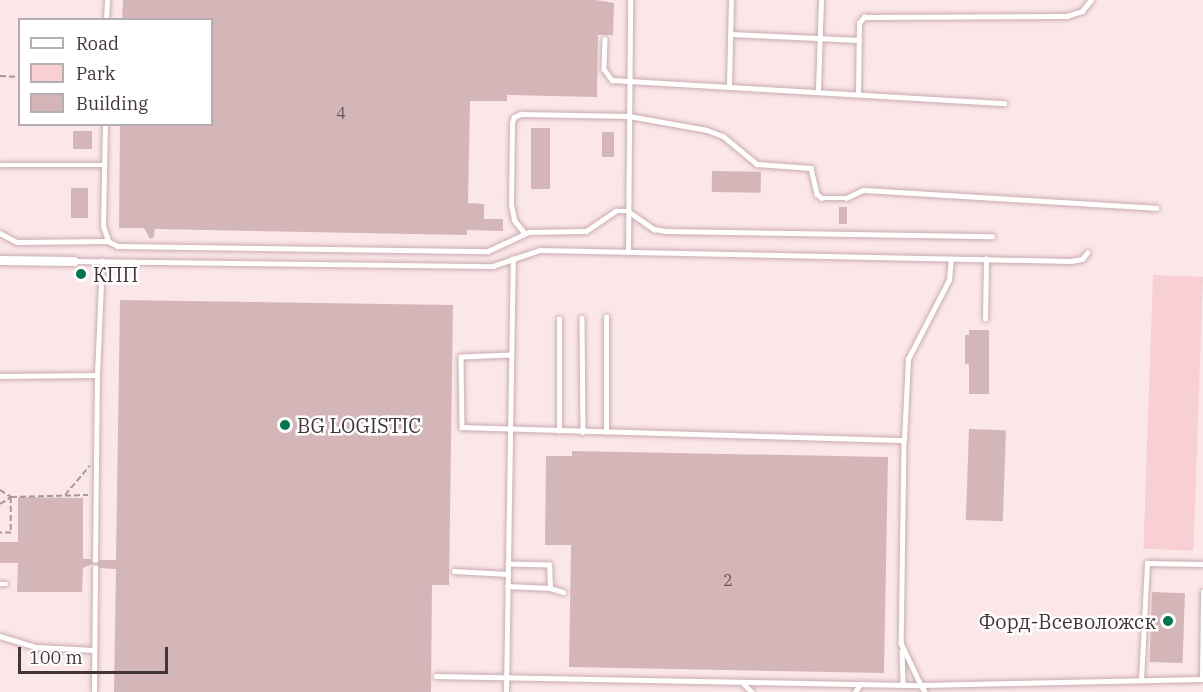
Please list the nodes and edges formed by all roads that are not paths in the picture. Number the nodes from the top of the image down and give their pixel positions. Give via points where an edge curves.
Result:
1 (107, 0) edge
2 (630, 0) edge
3 (731, 0) edge
4 (821, 0) edge
5 (1091, 0) edge
6 (106, 18) edge
7 (731, 34) junction
8 (820, 38) junction
9 (605, 39) dead end
10 (859, 40) junction
11 (629, 80) junction
12 (729, 86) junction
13 (818, 90) junction
14 (858, 93) junction
15 (1004, 103) dead end
16 (629, 116) junction
17 (105, 126) edge
18 (0, 165) edge
19 (104, 165) junction
20 (1156, 208) dead end
21 (628, 211) junction
22 (0, 233) edge
23 (524, 233) junction
24 (992, 236) dead end
25 (108, 241) junction
26 (628, 252) junction
27 (1087, 253) dead end
28 (513, 259) junction
29 (951, 259) junction
30 (986, 259) junction
31 (0, 260) edge
32 (74, 261) joint
33 (102, 261) junction
34 (606, 317) dead end
35 (582, 318) dead end
36 (559, 319) dead end
37 (985, 319) dead end
38 (511, 356) junction
39 (97, 375) junction
40 (0, 376) edge
41 (510, 430) junction
42 (559, 431) junction
43 (584, 432) junction
44 (606, 432) junction
45 (904, 440) junction
46 (95, 560) dead end
47 (508, 564) junction
48 (1203, 564) edge
49 (95, 568) dead end
50 (454, 571) dead end
51 (508, 574) junction
52 (0, 584) edge
53 (6, 584) dead end
54 (507, 586) junction
55 (550, 588) junction
56 (563, 592) dead end
57 (1203, 592) edge
58 (0, 636) edge
59 (901, 643) junction
60 (94, 650) junction
61 (436, 676) dead end
62 (506, 678) junction
63 (1141, 681) junction
64 (742, 682) junction
65 (860, 684) junction
66 (903, 685) junction
67 (921, 685) junction
68 (94, 692) edge
69 (506, 692) edge
70 (752, 692) edge
71 (855, 692) edge
72 (925, 692) edge

1 - 6 lane
2 - 11 lane
3 - 7 lane
4 - 8 lane
5 - 10 lane via 1082,11 1067,16 864,16 859,23
7 - 8 lane
7 - 12 lane
8 - 10 lane
8 - 13 lane
9 - 11 lane via 607,77
10 - 14 lane
11 - 12 lane
11 - 16 lane
12 - 13 lane
13 - 14 lane
14 - 15 lane
16 - 20 lane via 723,136 757,164 811,168 815,190 822,198 846,198 863,190
16 - 21 lane
16 - 23 lane via 514,117 511,213
17 - 19 lane
18 - 19 lane
19 - 25 lane via 103,226
21 - 23 lane via 614,212 586,231
21 - 24 lane via 654,229 666,231
21 - 26 lane
22 - 25 lane via 16,242
23 - 25 lane via 488,251 118,246
26 - 28 lane via 540,250
26 - 29 lane
27 - 30 lane via 1077,261
28 - 33 lane via 493,266
28 - 38 lane
29 - 30 lane
29 - 45 lane via 949,280 908,359
30 - 37 lane
31 - 32 street
32 - 33 lane
33 - 39 lane
34 - 44 lane
35 - 43 lane
36 - 42 lane
38 - 41 lane
38 - 41 lane via 466,355 460,361 461,424 471,429
39 - 40 lane
39 - 46 lane
41 - 42 lane
41 - 47 lane
42 - 43 lane
43 - 44 lane
44 - 45 lane
45 - 59 lane
47 - 51 lane
47 - 55 lane via 549,565
48 - 63 lane via 1147,563
49 - 60 lane
50 - 51 lane
51 - 54 lane
52 - 53 lane
54 - 55 lane
54 - 62 lane
55 - 56 lane
57 - 63 lane via 1202,680
58 - 60 lane via 37,647
59 - 66 lane
59 - 67 lane
60 - 68 lane
61 - 62 lane
62 - 64 lane
62 - 69 lane
63 - 67 lane
64 - 65 lane
64 - 70 lane
65 - 66 lane
65 - 71 lane
66 - 67 lane
67 - 72 lane

